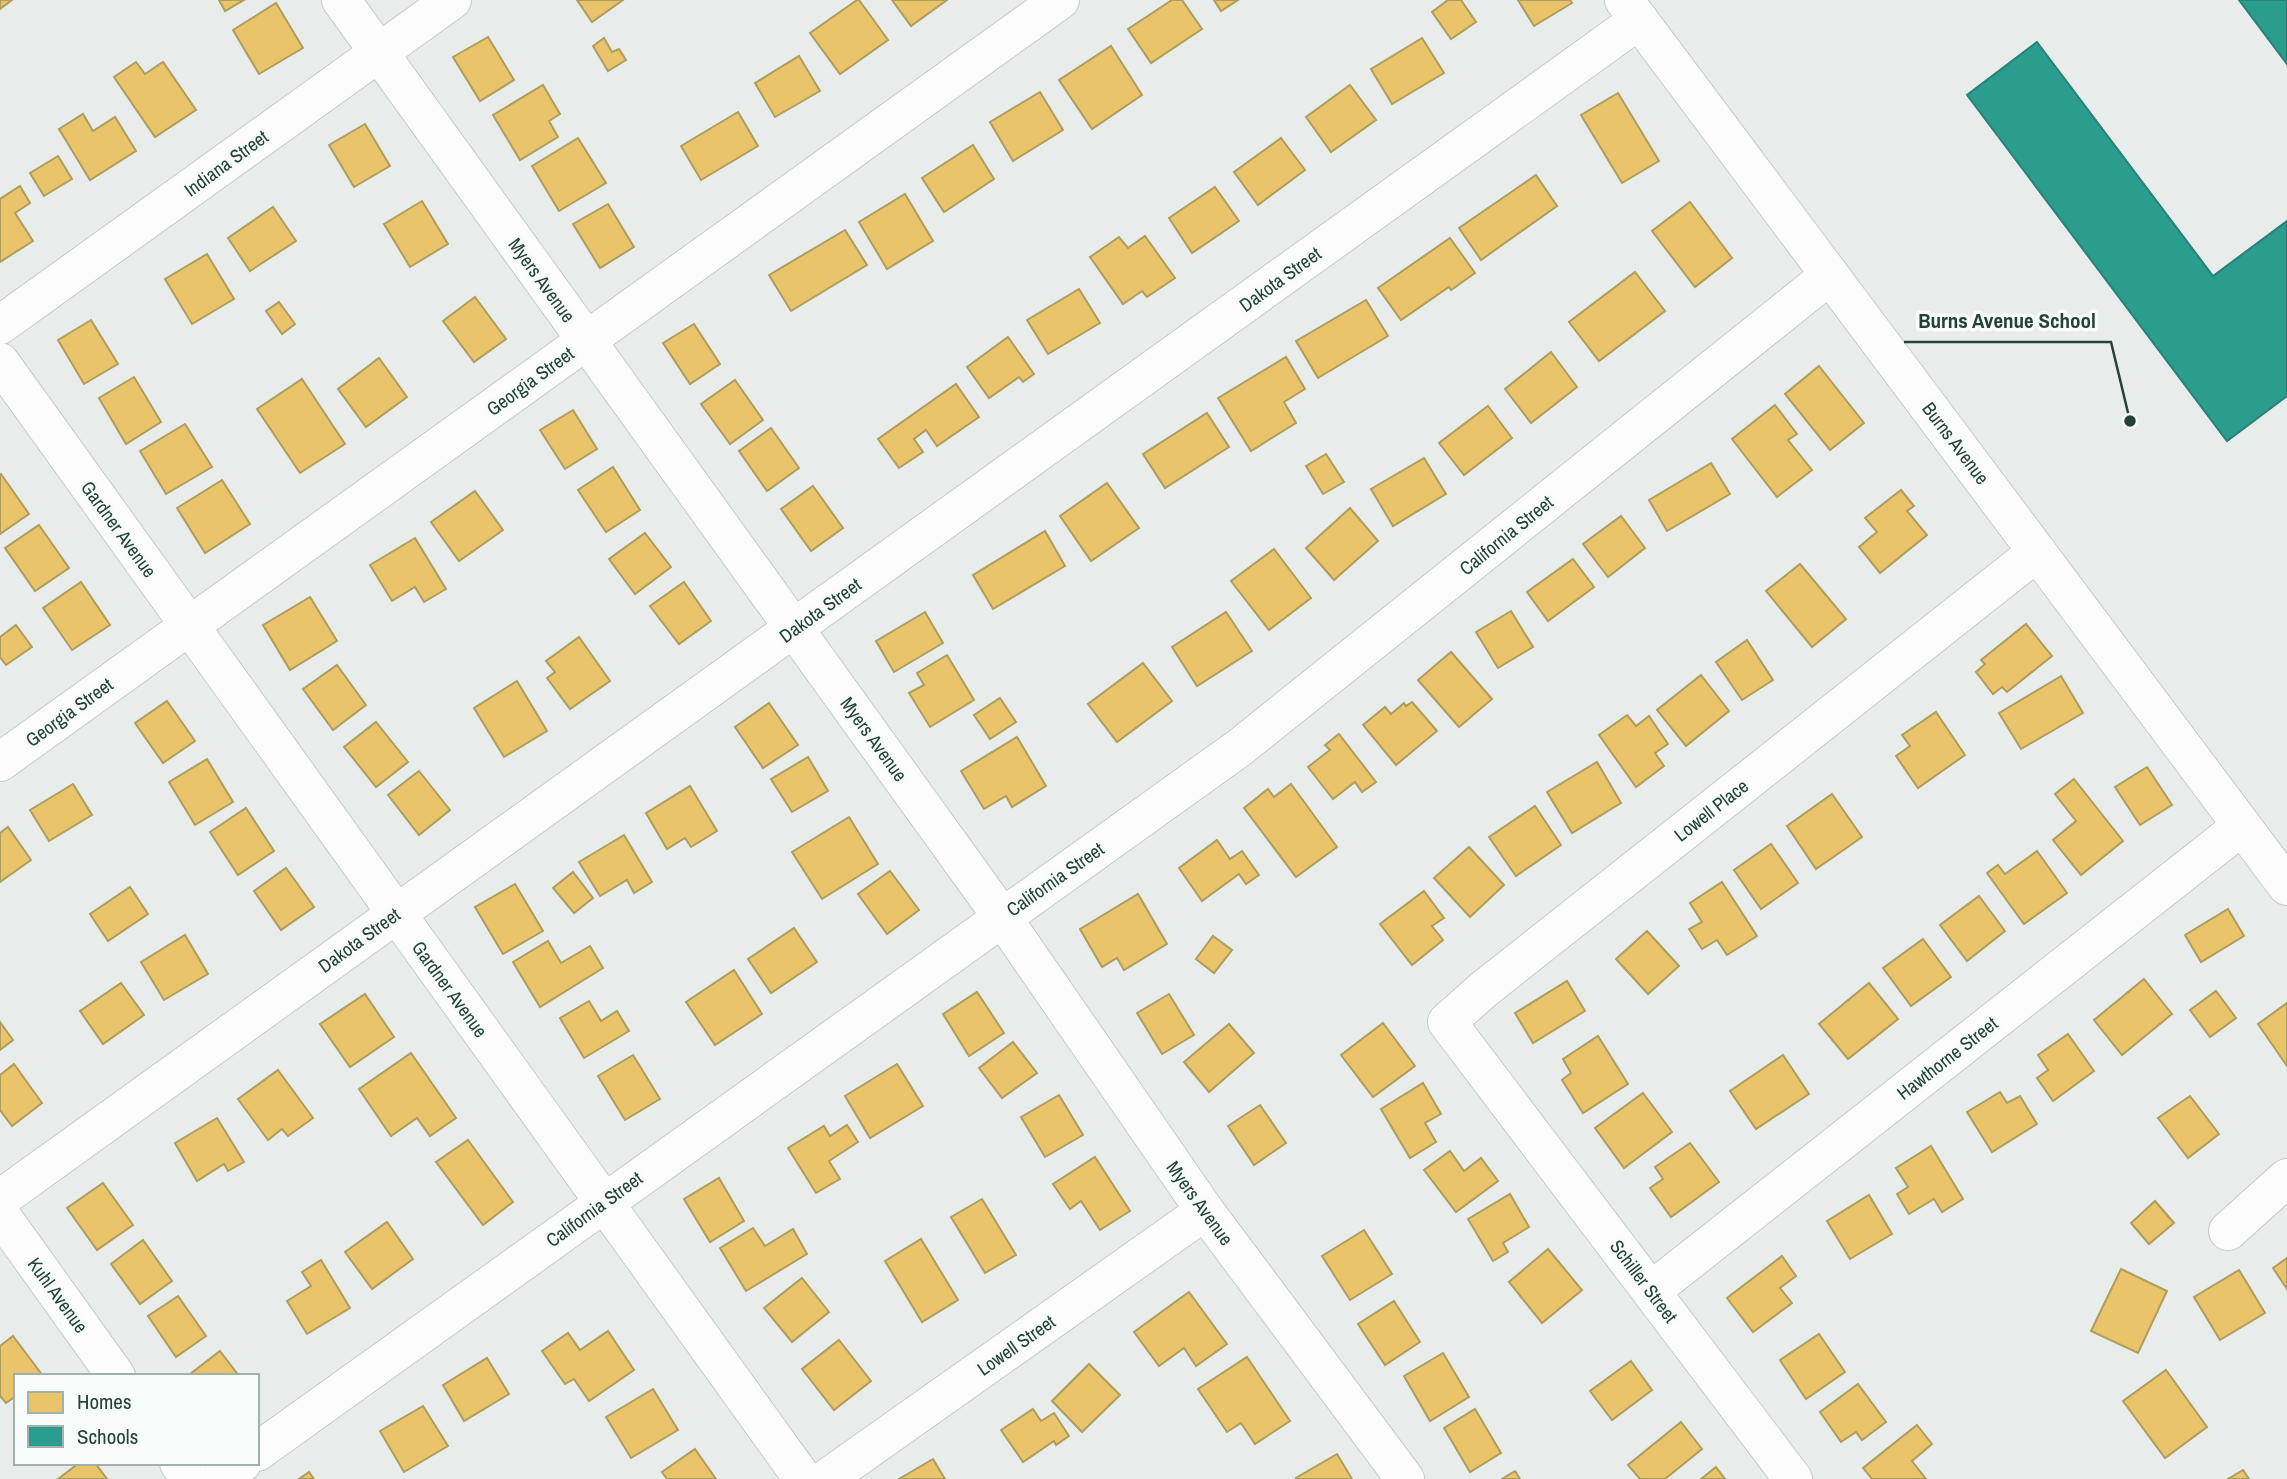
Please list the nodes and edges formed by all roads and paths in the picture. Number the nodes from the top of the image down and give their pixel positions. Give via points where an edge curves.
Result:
1 (341, 0) edge
2 (452, 0) edge
3 (1060, 0) edge
4 (1632, 10) edge
5 (379, 53) junction
6 (1830, 275) junction
7 (0, 325) edge
8 (586, 341) junction
9 (0, 362) edge
10 (2038, 552) junction
11 (189, 625) junction
12 (794, 628) junction
13 (0, 762) edge
14 (2242, 826) junction
15 (2287, 886) edge
16 (396, 914) junction
17 (1002, 917) junction
18 (1494, 1083) joint
19 (2287, 1178) edge
20 (0, 1199) edge
21 (604, 1202) junction
22 (1205, 1211) junction
23 (0, 1214) edge
24 (2228, 1231) dead end
25 (1651, 1291) junction
26 (115, 1374) edge
27 (259, 1451) edge
28 (239, 1465) edge
29 (220, 1479) edge
30 (803, 1479) edge
31 (827, 1479) edge
32 (1405, 1479) edge
33 (1793, 1479) edge

1 - 5 street, Myers Avenue
2 - 5 street, Indiana Street
3 - 8 street, Georgia Street
4 - 6 street, Burns Avenue
4 - 12 street, Dakota Street
5 - 7 street, Indiana Street
5 - 8 street, Myers Avenue
6 - 10 street, Burns Avenue
6 - 17 street, California Street via 1238,748
8 - 11 street, Georgia Street
8 - 12 street, Myers Avenue
9 - 11 street, Gardner Avenue
10 - 14 street, Burns Avenue
10 - 18 street, Lowell Place via 1447,1022
11 - 13 street, Georgia Street
11 - 16 street, Gardner Avenue
12 - 16 street, Dakota Street
12 - 17 street, Myers Avenue
14 - 15 street, Burns Avenue
14 - 25 street, Hawthorne Street
16 - 20 street, Dakota Street
16 - 21 street, Gardner Avenue
17 - 21 street, California Street
17 - 22 street, Myers Avenue
18 - 25 street, Schiller Street
19 - 24 street
21 - 27 street, California Street
21 - 30 street, Gardner Avenue
22 - 31 street, Lowell Street
22 - 32 street, Myers Avenue
23 - 26 street, Kuhl Avenue
25 - 33 street, Schiller Street
28 - 29 street

